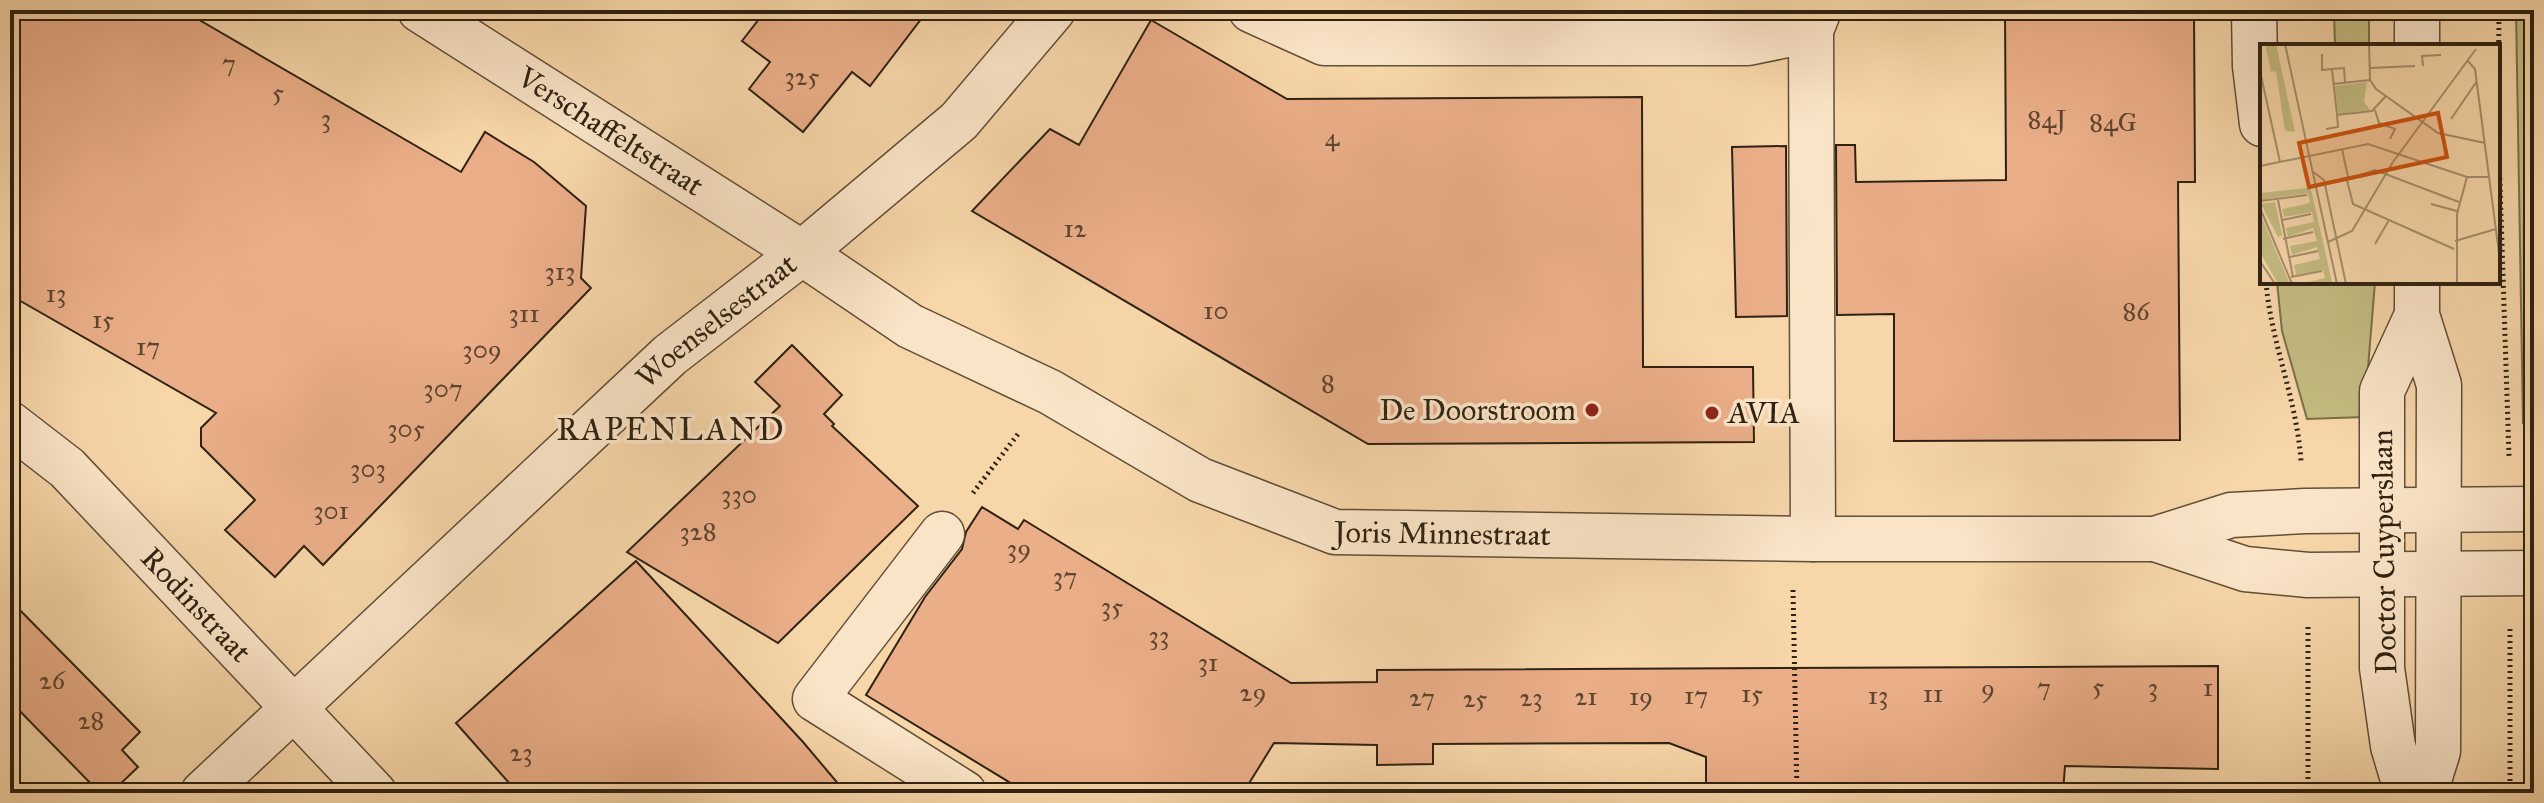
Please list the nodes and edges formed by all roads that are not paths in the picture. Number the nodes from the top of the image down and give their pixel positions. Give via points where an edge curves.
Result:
1 (420, 10) edge
2 (1053, 10) edge
3 (1251, 10) edge
4 (2254, 10) edge
5 (2417, 10) edge
6 (1815, 20) edge
7 (2417, 44) edge
8 (2260, 107) edge
9 (802, 253) junction
10 (2417, 299) edge
11 (10, 424) edge
12 (2438, 508) junction
13 (2383, 509) junction
14 (2523, 509) edge
15 (942, 534) road end
16 (1802, 539) junction
17 (2155, 539) junction
18 (2383, 574) junction
19 (2438, 574) junction
20 (2523, 574) edge
21 (295, 708) junction
22 (203, 793) edge
23 (374, 793) edge
24 (964, 793) edge
25 (2407, 793) edge
26 (2425, 793) edge

1 - 9 street, Verschaffeltstraat
2 - 9 street, Woenselsestraat via 959,121
3 - 6 street via 1324,43 1748,43
4 - 8 street
5 - 7 street
6 - 16 street
9 - 16 street, Joris Minnestraat via 910,326 1050,392 1200,480 1335,532
9 - 21 street, Woenselsestraat via 670,355
10 - 12 street, Doctor Cuyperslaan via 2439,385
10 - 13 street, Doctor Cuyperslaan via 2382,391
11 - 21 street, Rodinstraat via 67,468
12 - 13 street, Joris Minnestraat
12 - 14 street, Joris Minnestraat
12 - 19 street, Doctor Cuyperslaan
13 - 17 street, Joris Minnestraat via 2231,515
13 - 18 street, Doctor Cuyperslaan
15 - 24 street via 815,699
16 - 17 street, Joris Minnestraat
17 - 18 street, Joris Minnestraat via 2245,569
18 - 19 street, Joris Minnestraat
18 - 25 street, Doctor Cuyperslaan via 2382,668 2393,746
19 - 20 street, Joris Minnestraat
19 - 26 street, Doctor Cuyperslaan via 2438,751
21 - 22 street, Woenselsestraat
21 - 23 street, Rodinstraat

